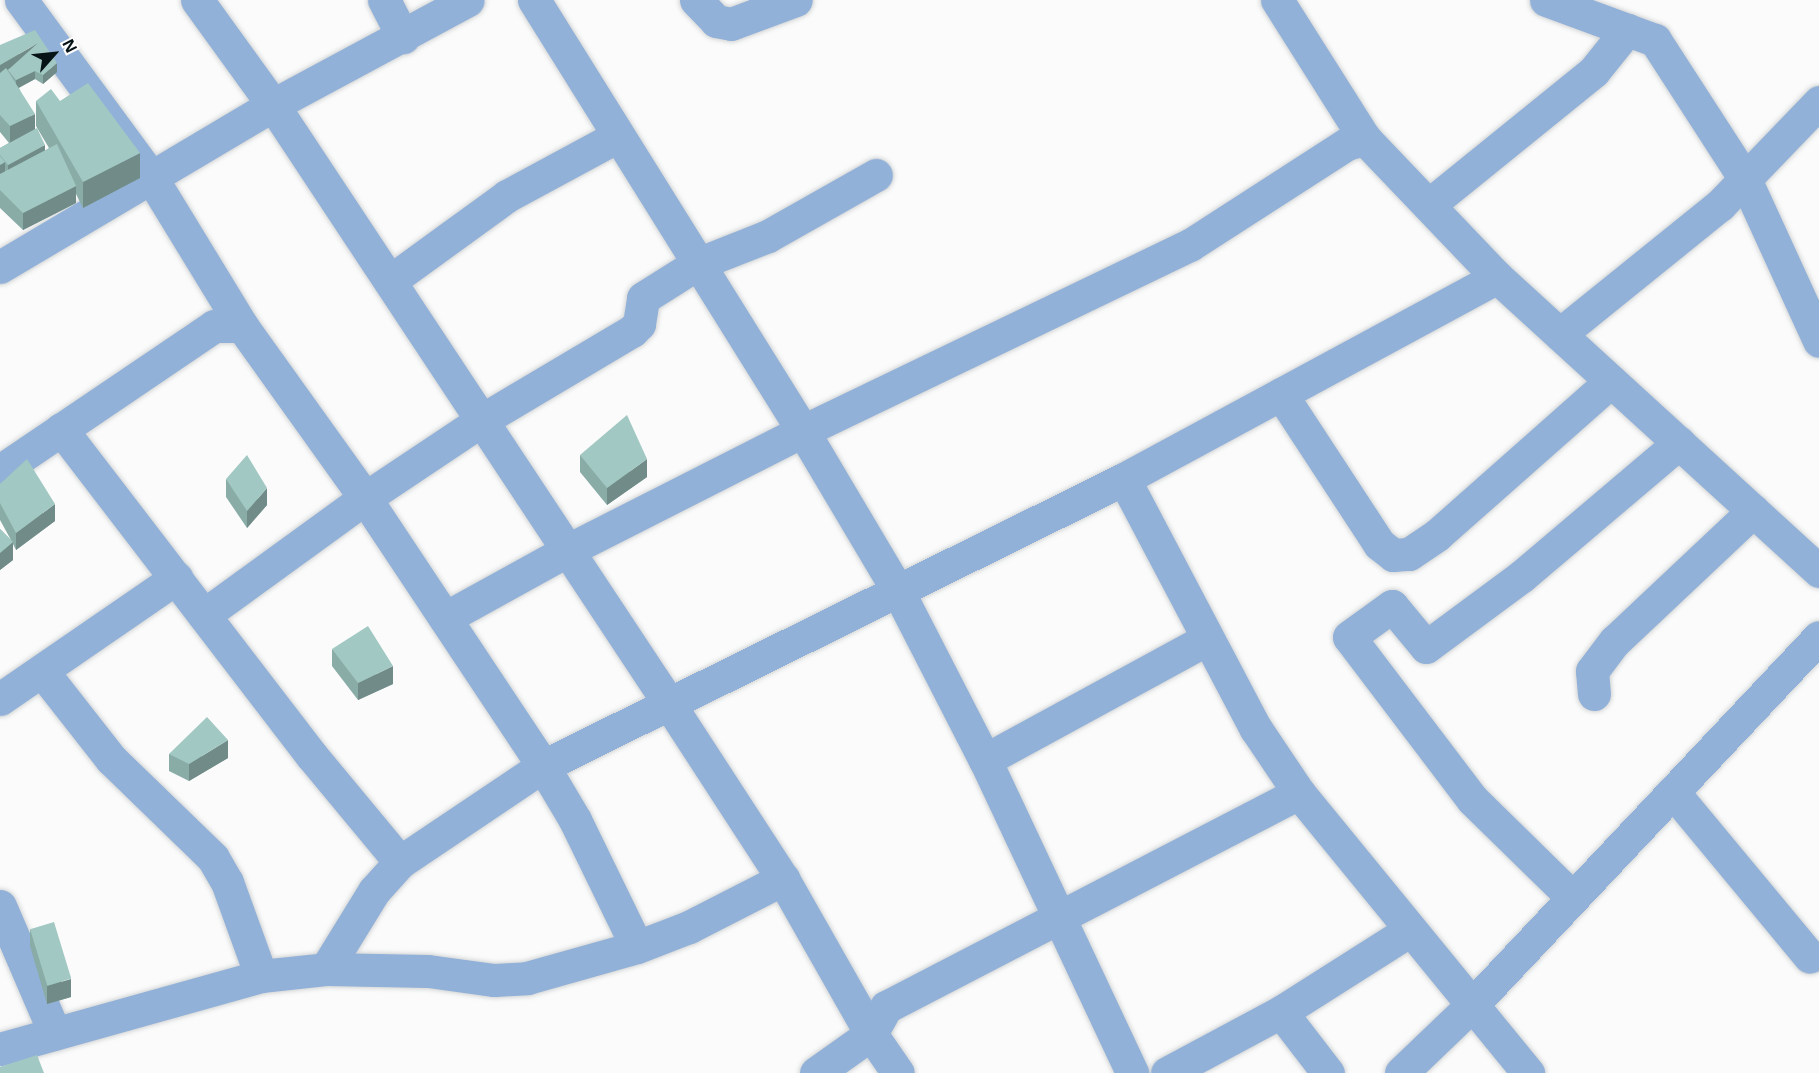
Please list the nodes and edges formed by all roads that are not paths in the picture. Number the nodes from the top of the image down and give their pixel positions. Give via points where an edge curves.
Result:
1 (197, 0) edge
2 (384, 0) edge
3 (468, 0) edge
4 (534, 0) edge
5 (696, 0) edge
6 (796, 0) edge
7 (1277, 0) edge
8 (1546, 0) edge
9 (30, 12) edge
10 (1627, 30) junction
11 (403, 37) junction
12 (9, 43) edge
13 (1819, 102) edge
14 (273, 105) junction
15 (618, 136) junction
16 (1365, 139) junction
17 (876, 176) dead end
18 (151, 177) junction
19 (1745, 179) junction
20 (1430, 204) junction
21 (697, 264) junction
22 (0, 267) edge
23 (1497, 277) junction
24 (390, 281) junction
25 (242, 326) junction
26 (1560, 334) junction
27 (1819, 341) edge
28 (1611, 381) junction
29 (1281, 394) junction
30 (482, 420) junction
31 (61, 429) junction
32 (803, 431) junction
33 (1679, 443) junction
34 (0, 471) edge
35 (1124, 479) junction
36 (365, 498) junction
37 (1753, 511) junction
38 (568, 550) junction
39 (1819, 571) edge
40 (176, 578) junction
41 (898, 591) junction
42 (204, 615) junction
43 (445, 618) junction
44 (1819, 637) edge
45 (1207, 639) junction
46 (42, 671) junction
47 (1594, 694) dead end
48 (0, 699) edge
49 (668, 702) junction
50 (985, 760) junction
51 (543, 766) junction
52 (1673, 792) junction
53 (1299, 793) junction
54 (400, 862) junction
55 (783, 879) junction
56 (1573, 898) junction
57 (0, 906) edge
58 (1059, 916) junction
59 (1410, 930) junction
60 (637, 947) junction
61 (1809, 957) dead end
62 (326, 969) junction
63 (261, 976) junction
64 (1473, 1004) junction
65 (1281, 1012) junction
66 (56, 1034) junction
67 (871, 1034) junction
68 (0, 1049) edge
69 (816, 1073) edge
70 (898, 1073) edge
71 (1132, 1073) edge
72 (1167, 1073) edge
73 (1328, 1073) edge
74 (1401, 1073) edge
75 (1528, 1073) edge

1 - 14 street
2 - 11 street
3 - 11 street
4 - 15 street
5 - 6 street via 716,21 731,24
7 - 16 street
8 - 10 street
9 - 12 street
9 - 18 street
10 - 19 street via 1655,40
10 - 20 street via 1594,71
11 - 14 street
13 - 19 street
14 - 18 street
14 - 24 street
15 - 21 street
15 - 24 street via 507,196
16 - 20 street
16 - 32 street via 1347,144 1190,245
17 - 21 street via 768,236
18 - 22 street
18 - 25 street
19 - 26 street via 1720,205
19 - 27 street
20 - 23 street
21 - 30 street via 643,298 639,324 632,331
21 - 32 street
23 - 26 street
23 - 29 street
24 - 30 street
25 - 31 street via 214,326
25 - 36 street
26 - 28 street
28 - 29 street via 1437,535 1409,554 1393,555 1379,544
28 - 33 street
29 - 35 street
30 - 36 street
30 - 38 street
31 - 34 street
31 - 40 street
32 - 38 street
32 - 41 street
33 - 37 street
33 - 56 street via 1522,576 1426,647 1392,606 1348,638 1472,799
35 - 41 street
35 - 45 street
36 - 42 street
36 - 43 street
37 - 39 street
37 - 47 street via 1615,641 1593,671
38 - 43 street
38 - 49 street
40 - 42 street
40 - 46 street
41 - 49 street
41 - 50 street
42 - 54 street
43 - 51 street
44 - 52 street
45 - 50 street
45 - 53 street via 1256,729
46 - 48 street
46 - 63 street via 111,759 213,858
49 - 51 street
49 - 55 street
50 - 58 street
51 - 54 street
51 - 60 street via 575,820
52 - 56 street
52 - 61 street
53 - 58 street
53 - 59 street
54 - 62 street via 374,891
55 - 60 street via 689,927
55 - 67 street
56 - 64 street
57 - 66 street
58 - 67 street via 886,1007
58 - 71 street
59 - 64 street
59 - 65 street
60 - 62 street via 527,978 494,980 428,971
62 - 63 street
63 - 66 street
64 - 74 street
64 - 75 street
65 - 72 street
65 - 73 street
66 - 68 street
67 - 69 street
67 - 70 street

